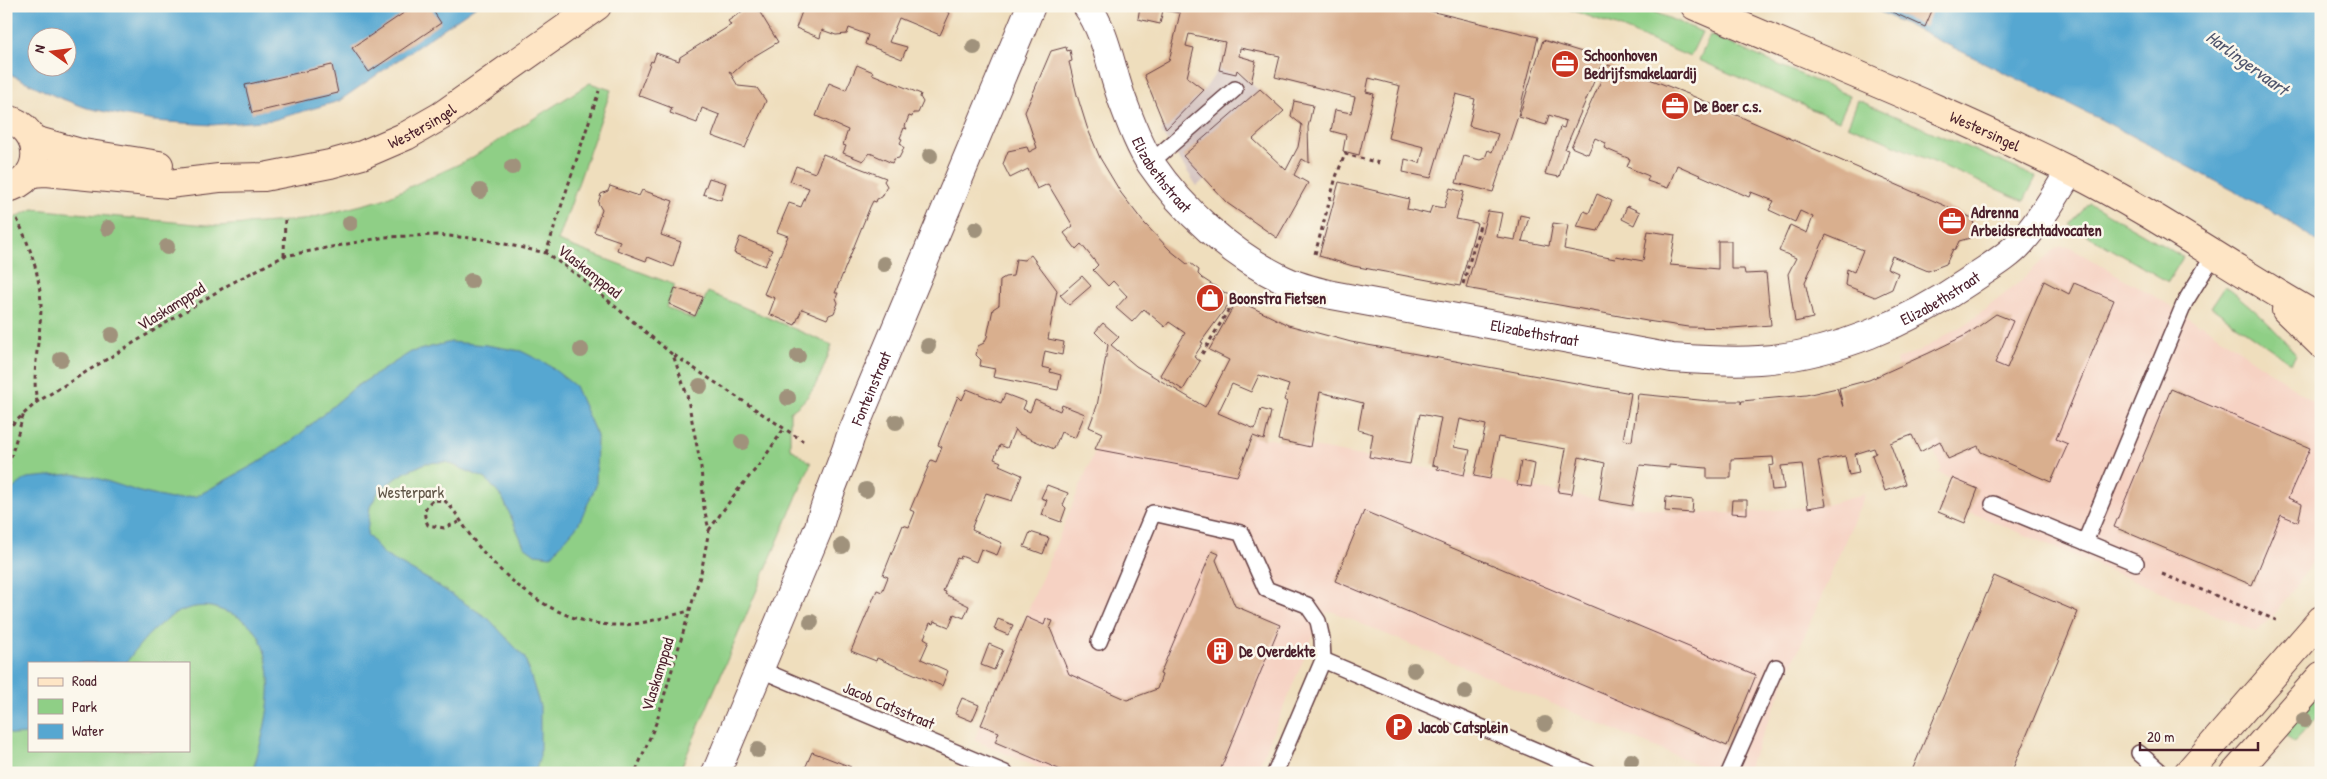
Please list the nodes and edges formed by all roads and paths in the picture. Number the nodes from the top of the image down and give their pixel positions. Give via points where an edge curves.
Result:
1 (597, 6) edge
2 (1031, 6) edge
3 (1087, 6) edge
4 (1695, 6) edge
5 (1236, 89) dead end
6 (599, 91) dead end
7 (6, 119) edge
8 (34, 140) junction
9 (1150, 163) junction
10 (1379, 163) dead end
11 (2070, 171) junction
12 (30, 173) junction
13 (219, 178) junction
14 (6, 188) edge
15 (285, 216) dead end
16 (16, 217) dead end
17 (1481, 222) dead end
18 (546, 253) junction
19 (2215, 253) junction
20 (284, 256) junction
21 (2260, 284) junction
22 (1463, 287) dead end
23 (1306, 289) junction
24 (1235, 299) dead end
25 (2321, 319) edge
26 (2321, 344) edge
27 (1202, 354) dead end
28 (673, 355) junction
29 (37, 402) junction
30 (24, 412) junction
31 (6, 430) edge
32 (782, 430) junction
33 (802, 441) dead end
34 (6, 473) edge
35 (1993, 504) dead end
36 (459, 522) junction
37 (709, 530) junction
38 (2085, 542) junction
39 (2136, 563) joint
40 (690, 611) junction
41 (2321, 620) edge
42 (2281, 624) dead end
43 (1099, 642) dead end
44 (1323, 660) junction
45 (1776, 667) dead end
46 (759, 669) junction
47 (2321, 676) edge
48 (2139, 753) dead end
49 (635, 773) edge
50 (716, 773) edge
51 (1005, 773) edge
52 (1275, 773) edge
53 (1589, 773) edge
54 (1729, 773) edge
55 (2162, 773) edge
56 (2188, 773) edge
57 (2235, 773) edge

1 - 13 main road, Westersingel via 441,116 406,136 362,155 294,172 264,177
2 - 46 street, Fonteinstraat via 850,438 819,527
3 - 9 street, Elizabethstraat
4 - 11 main road, Westersingel
5 - 9 lane
6 - 18 path
7 - 8 main road, Westersingel via 21,124
8 - 12 main road via 35,157
8 - 13 main road, Westersingel via 77,152
9 - 23 street, Elizabethstraat via 1170,189 1212,232 1256,264
10 - 23 path via 1345,154
11 - 19 main road, Westersingel via 2146,211
11 - 23 street, Elizabethstraat via 2041,218 2019,244 1947,296 1861,338 1786,356 1722,361 1672,358
12 - 13 main road, Westersingel via 169,184
12 - 14 main road
15 - 20 path
16 - 29 path via 35,263 40,304 35,376
17 - 22 path
18 - 20 path, Vlaskamppad via 482,238 437,235 385,238
18 - 28 path, Vlaskamppad via 580,277
19 - 21 main road, Westersingel
19 - 38 lane via 2184,302
20 - 29 path, Vlaskamppad via 228,285
21 - 25 main road, Westersingel
21 - 26 main road, Westersingel
24 - 27 path
28 - 32 path
28 - 37 path, Vlaskamppad via 687,395
29 - 30 path, Vlaskamppad
30 - 31 path, Vlaskamppad
30 - 34 path
32 - 33 path
32 - 37 path
35 - 38 lane
36 - 36 path via 445,501 433,500 427,504 424,514 428,525 444,528
36 - 40 path via 503,575 550,608 578,620 609,625 639,624
37 - 40 path, Vlaskamppad
38 - 39 lane
39 - 42 path
40 - 49 path, Vlaskamppad via 656,723
41 - 56 main road
43 - 44 lane via 1153,513 1240,533 1266,589 1307,605 1318,620
44 - 52 lane
44 - 53 lane
45 - 54 lane
46 - 50 street, Fonteinstraat
46 - 51 lane, Jacob Catsstraat
47 - 57 main road
48 - 55 lane

